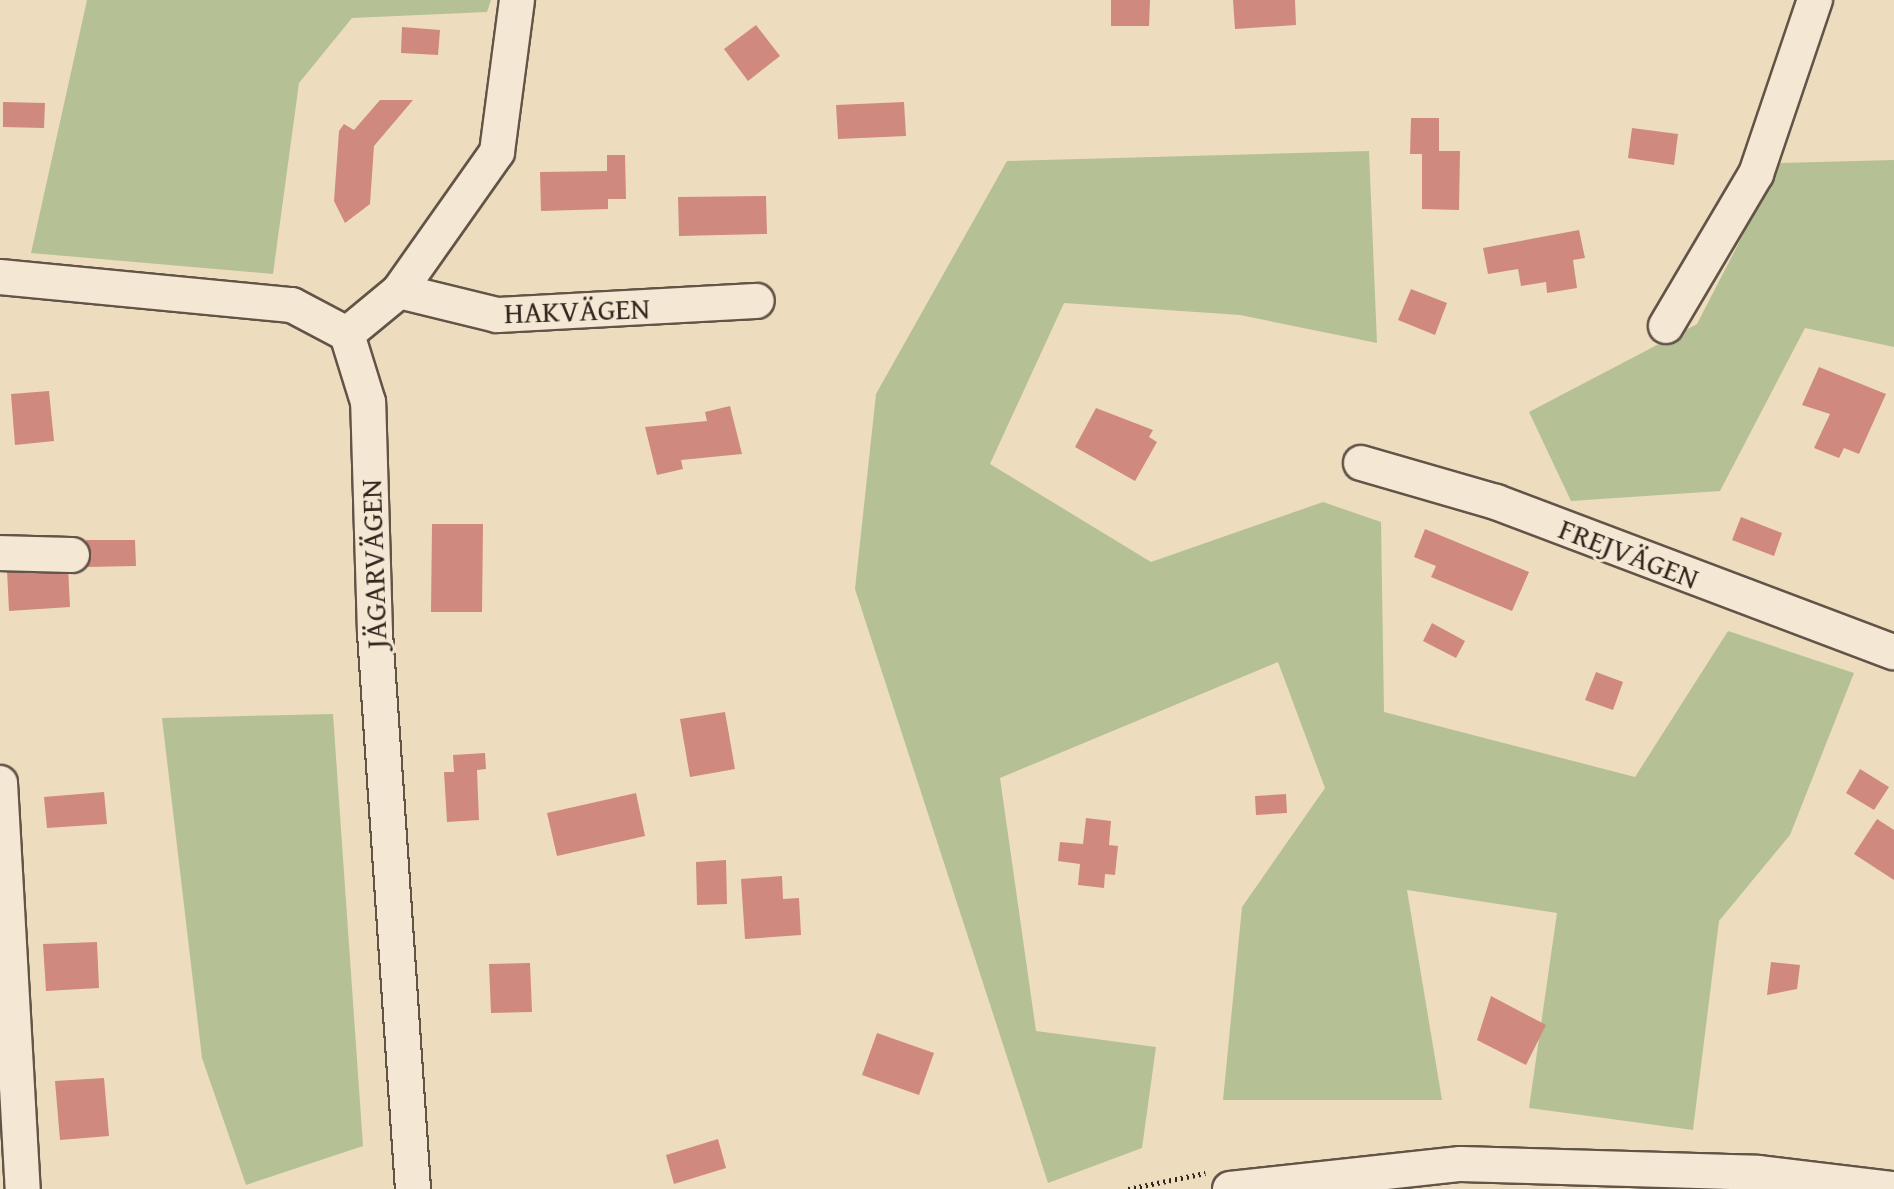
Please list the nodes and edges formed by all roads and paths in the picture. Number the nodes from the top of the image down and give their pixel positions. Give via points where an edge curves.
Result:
1 (517, 0) edge
2 (1815, 0) edge
3 (0, 277) edge
4 (399, 291) junction
5 (757, 301) dead end
6 (1666, 326) dead end
7 (347, 334) junction
8 (1361, 463) dead end
9 (0, 553) edge
10 (72, 555) dead end
11 (1894, 652) edge
12 (0, 783) edge
13 (1759, 1181) edge
14 (23, 1189) edge
15 (413, 1189) edge
16 (1230, 1189) edge
17 (1893, 1189) edge

1 - 4 street via 497,152
2 - 6 street via 1756,174
3 - 7 street via 292,305
4 - 5 street, HAKVÄGEN via 497,315
4 - 7 street
7 - 15 street, JÄGARVÄGEN via 368,402 375,633
8 - 11 street, FREJVÄGEN via 1496,502
9 - 10 street
12 - 14 street
13 - 16 street via 1461,1164
13 - 17 street

